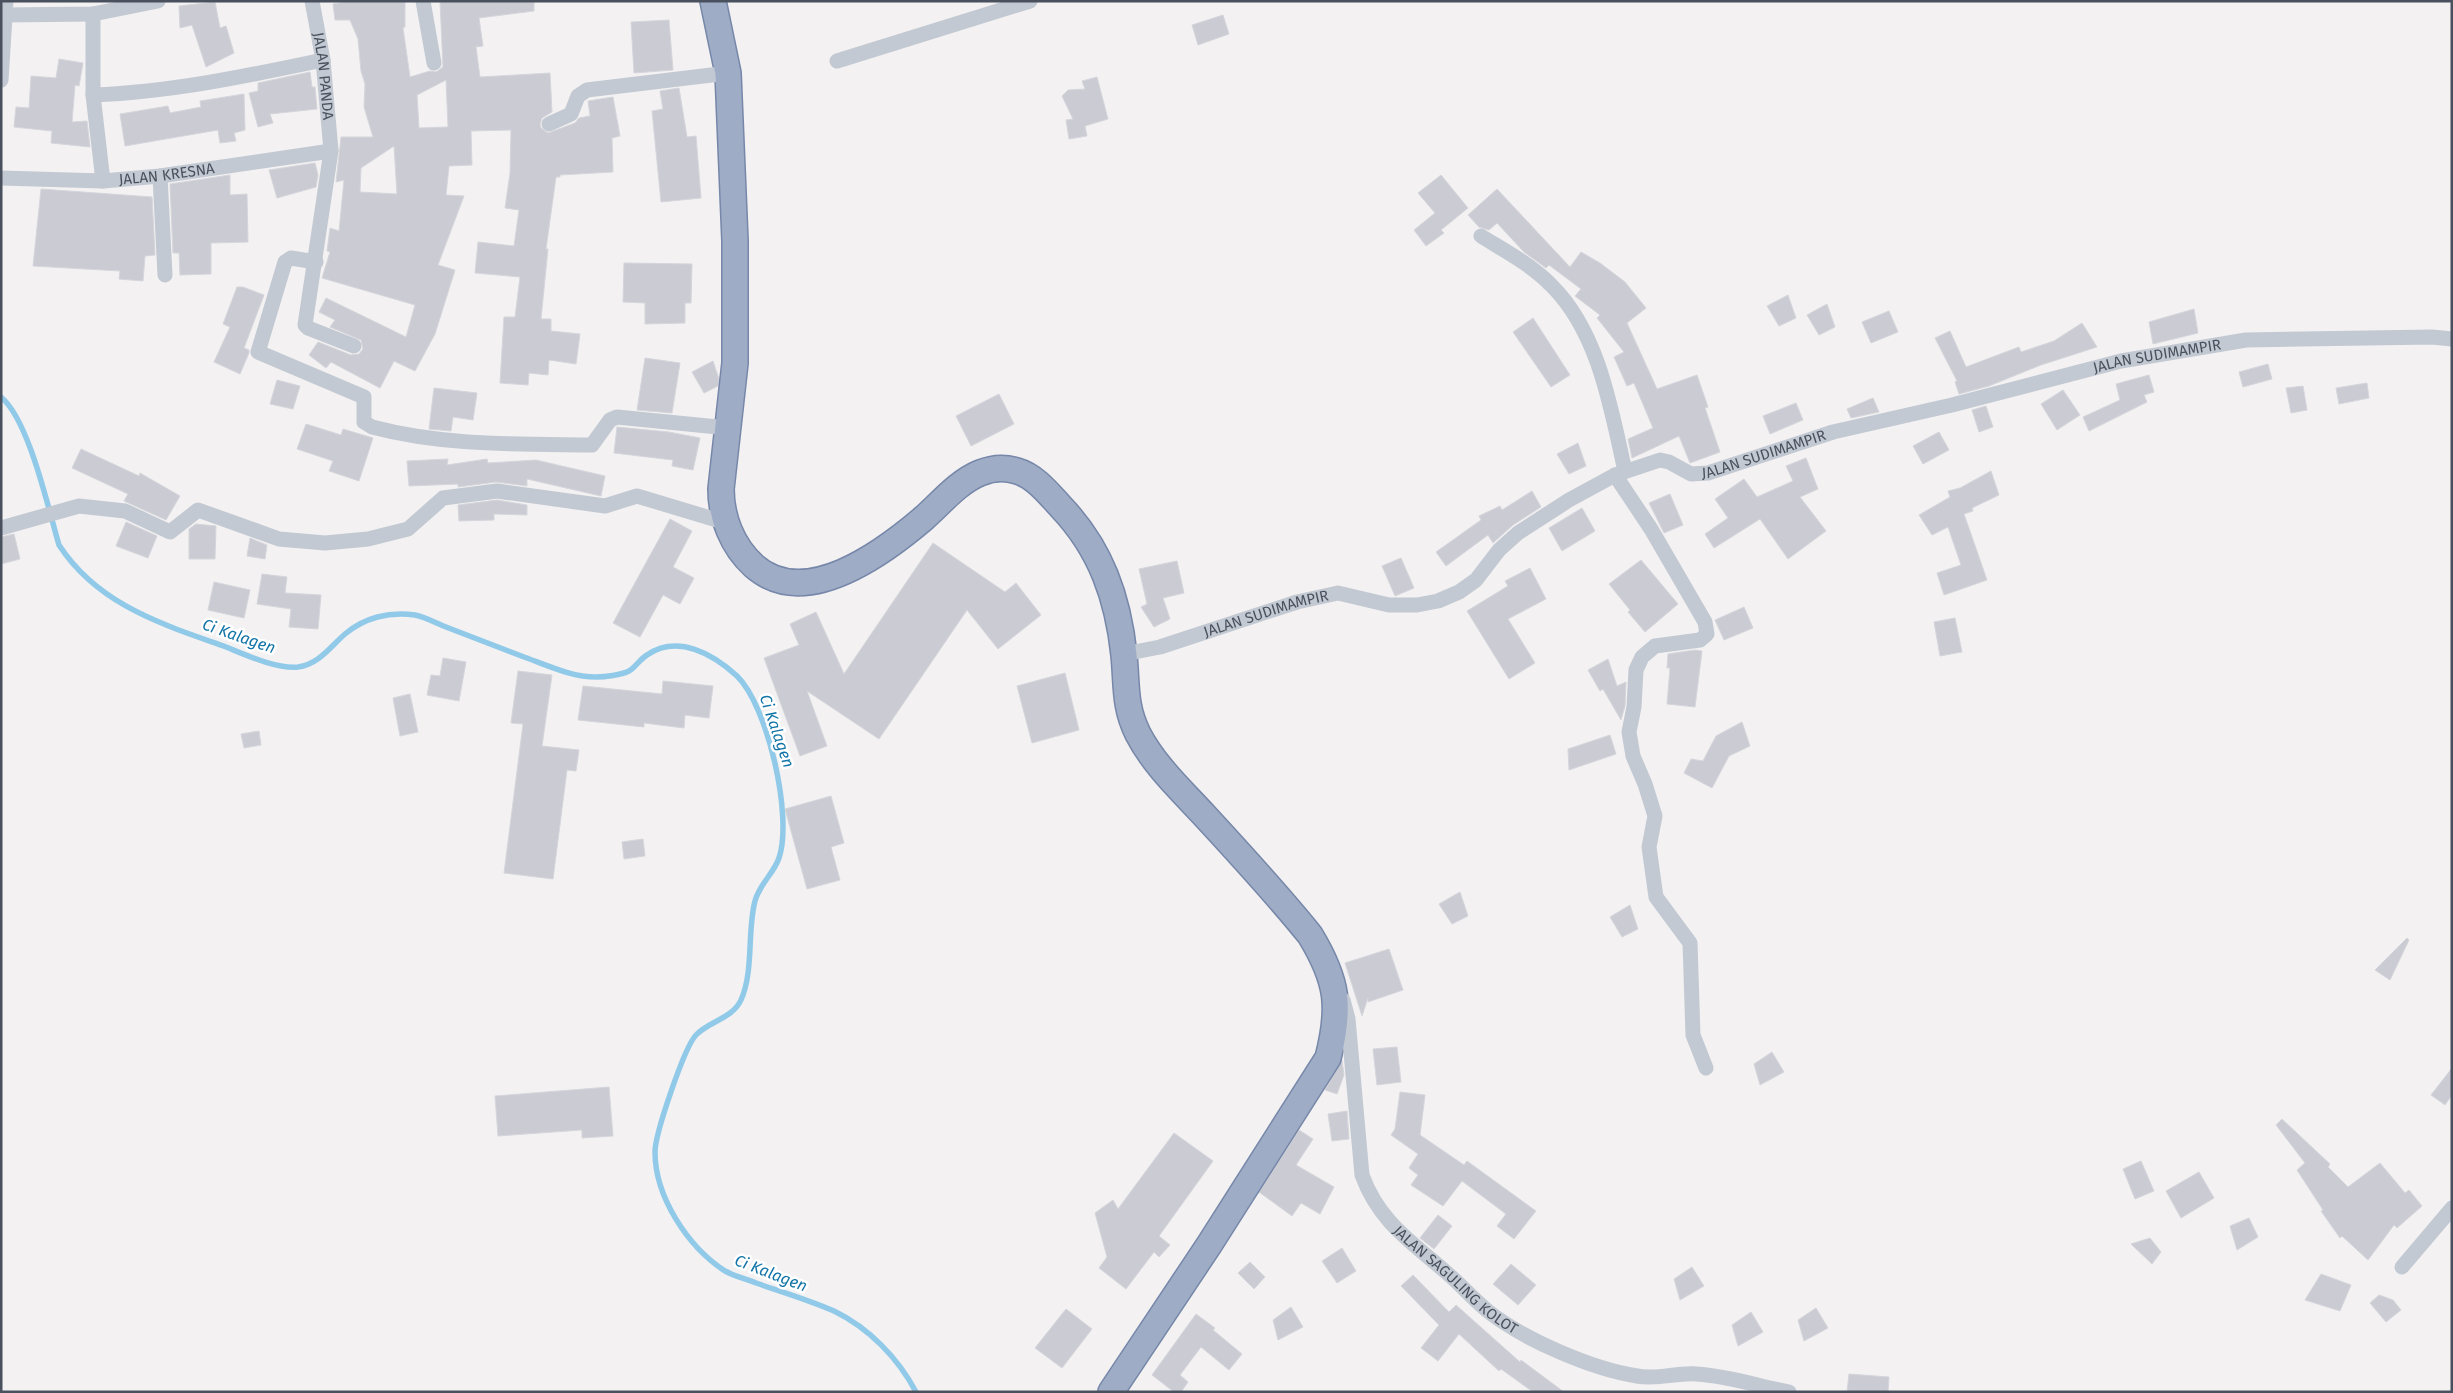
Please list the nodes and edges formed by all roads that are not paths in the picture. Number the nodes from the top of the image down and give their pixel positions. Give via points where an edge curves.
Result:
1 (158, 1) edge
2 (423, 1) edge
3 (714, 1) edge
4 (1030, 1) edge
5 (314, 2) edge
6 (6, 8) edge
7 (93, 14) junction
8 (323, 60) junction
9 (837, 61) dead end
10 (434, 63) dead end
11 (728, 72) junction
12 (1, 80) edge
13 (93, 95) junction
14 (549, 124) dead end
15 (331, 152) junction
16 (160, 176) junction
17 (1, 178) edge
18 (103, 181) junction
19 (1481, 236) dead end
20 (316, 262) junction
21 (165, 275) dead end
22 (2452, 339) edge
23 (354, 346) dead end
24 (728, 428) junction
25 (1620, 473) junction
26 (727, 523) junction
27 (1, 528) edge
28 (1124, 654) junction
29 (1326, 961) junction
30 (1706, 1068) dead end
31 (2452, 1208) edge
32 (2402, 1267) dead end
33 (1111, 1392) edge
34 (1789, 1392) edge

1 - 7 street
2 - 10 street
3 - 11 highway
4 - 9 street
5 - 8 street, JALAN PANDA
6 - 7 street
6 - 12 street
7 - 13 street
8 - 13 street via 226,80
8 - 15 street, JALAN PANDA
11 - 14 street via 586,90 578,96 571,114
11 - 24 highway via 734,160 736,320
13 - 18 street
15 - 16 street, JALAN KRESNA
15 - 20 street, JALAN PANDA
16 - 18 street, JALAN KRESNA
16 - 21 street
17 - 18 street, JALAN KRESNA
19 - 25 street via 1552,285 1571,307 1591,346 1610,404
20 - 23 street, JALAN PANDA via 305,325
20 - 24 street via 290,258 285,262 258,352 364,396 364,422 372,427 452,441 583,444 595,443 610,420 617,417
22 - 25 street, JALAN SUDIMAMPIR via 2432,336 2284,338 2218,344 2121,361 1833,432 1708,473 1691,474 1660,460
24 - 26 highway via 721,489 721,509
25 - 28 street, JALAN SUDIMAMPIR via 1569,500 1518,534 1499,550 1476,580 1438,601 1389,605 1338,593 1297,602 1160,647
25 - 30 street via 1705,622 1707,634 1700,640 1655,646 1642,657 1636,670 1629,732 1655,816 1649,847 1656,897 1690,943 1693,1035
26 - 27 street via 637,496 604,506 497,491 443,498 408,529 368,539 325,543 279,539 198,510 170,532 125,511 79,506
26 - 28 highway via 736,544 762,572 784,582 816,581 867,559 891,544 965,481 996,468 1024,473 1061,506 1102,563 1111,587
28 - 29 highway via 1126,696 1130,717 1140,738 1164,771 1286,906
29 - 33 highway via 1336,1008 1328,1058
29 - 34 street, JALAN SAGULING KOLOT via 1335,971 1348,1019 1362,1175 1368,1193 1392,1226 1491,1313 1525,1335 1580,1360 1636,1376 1664,1378 1694,1374 1728,1377
31 - 32 street

